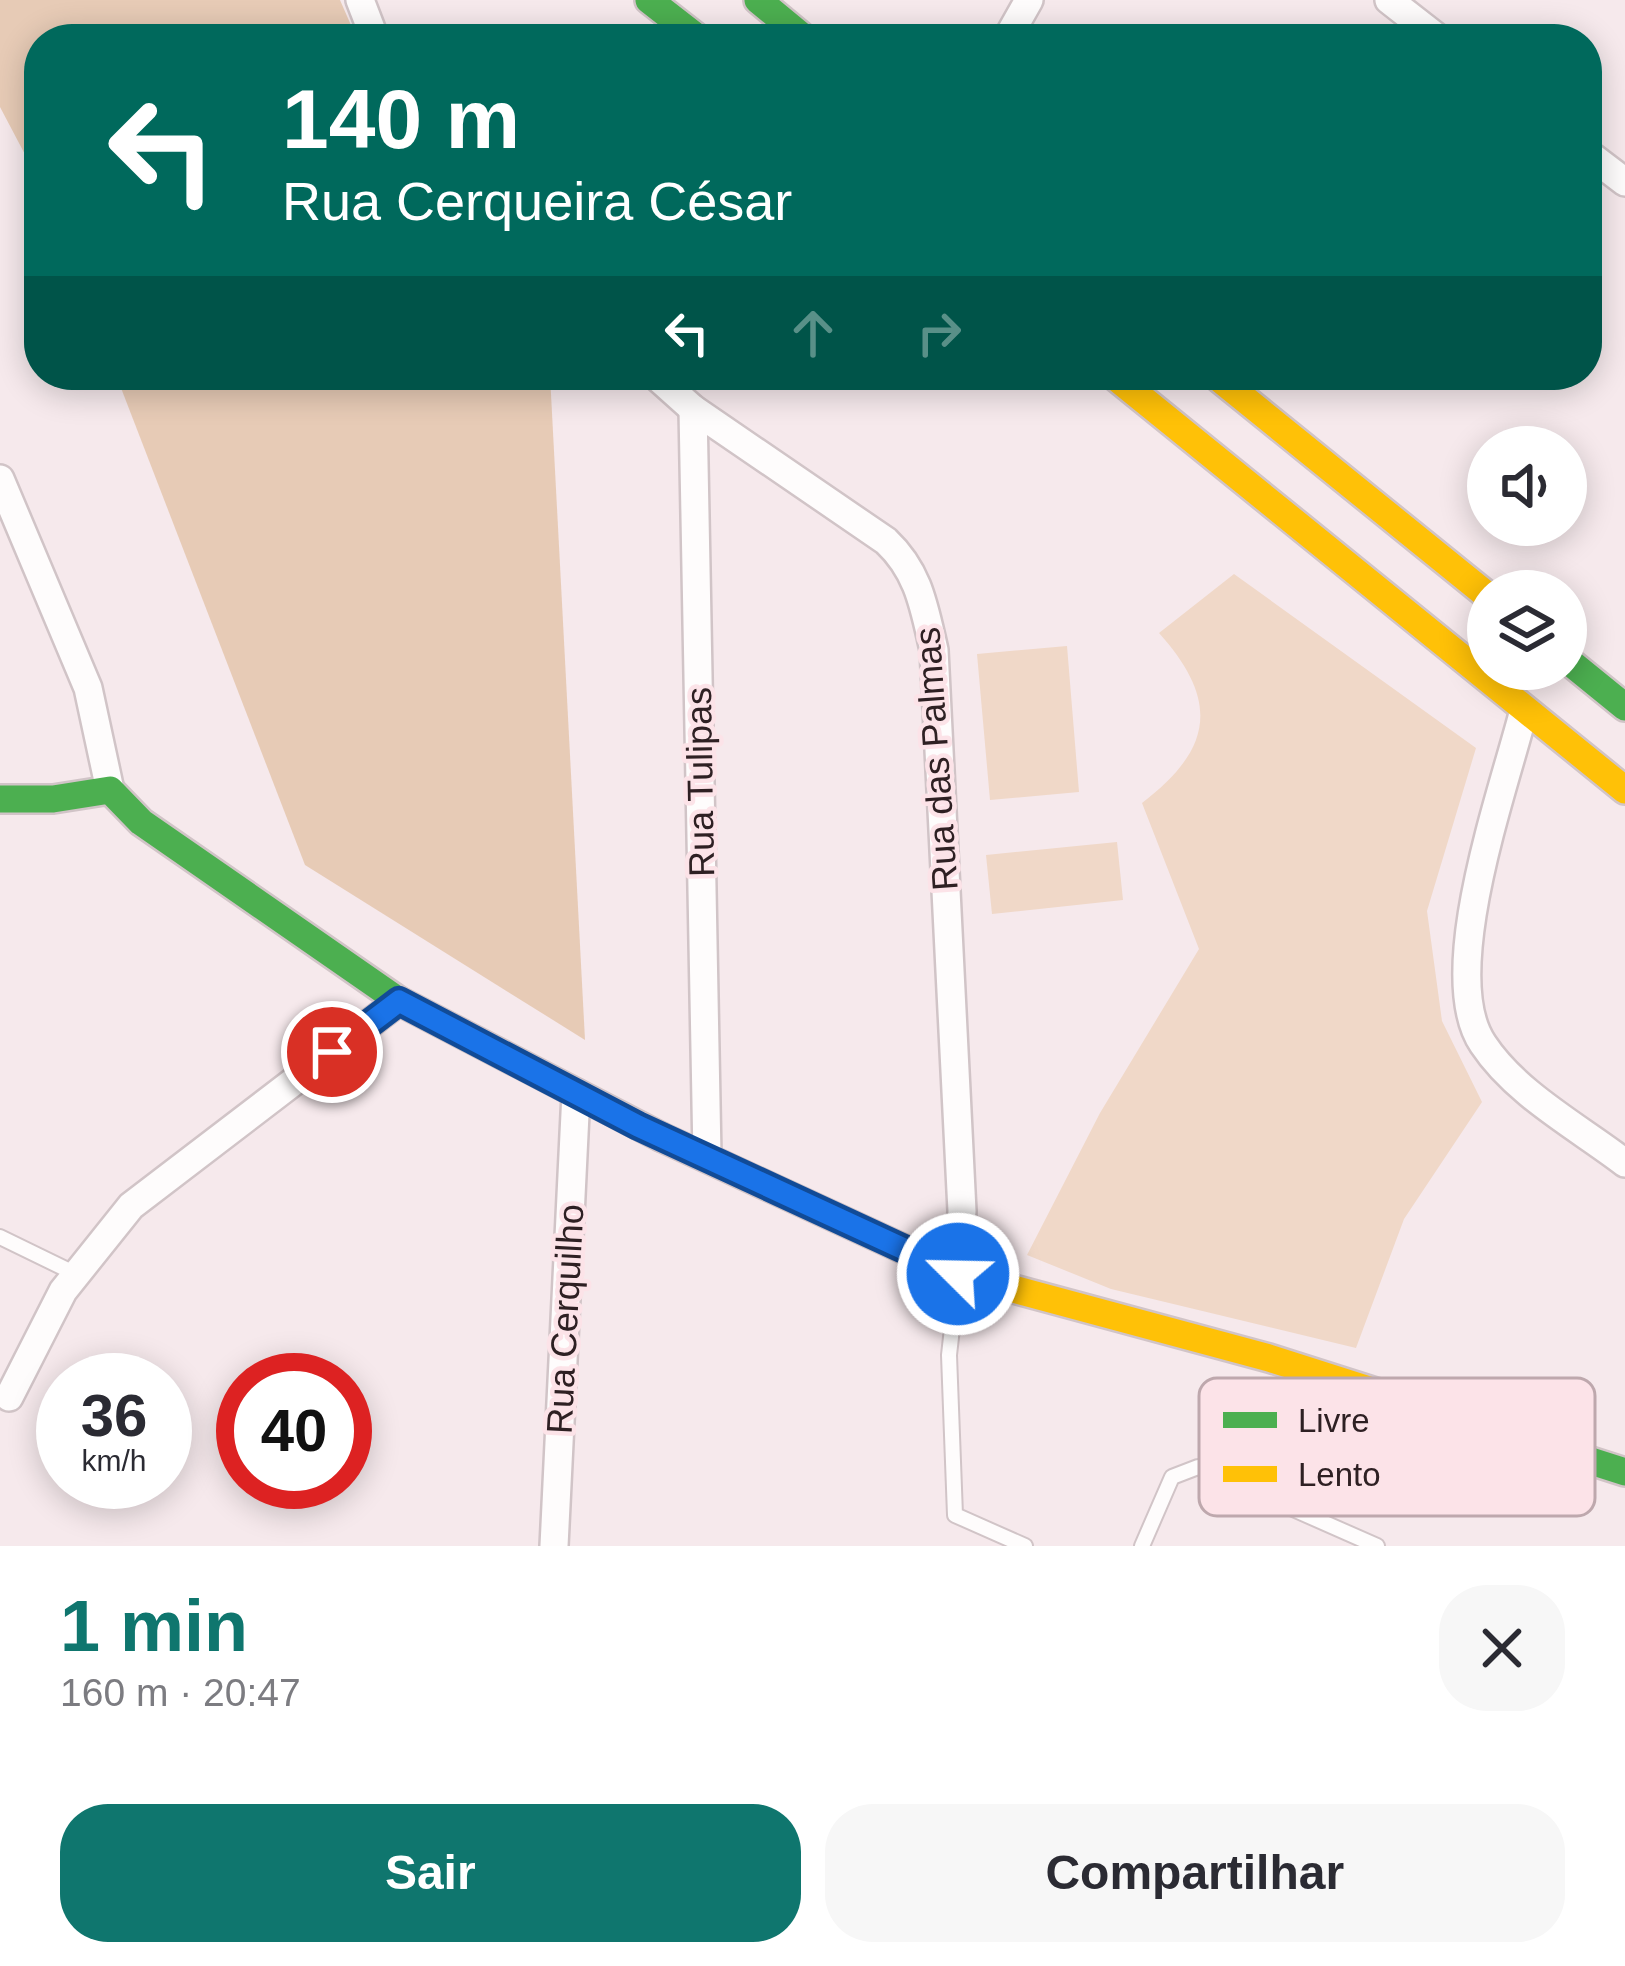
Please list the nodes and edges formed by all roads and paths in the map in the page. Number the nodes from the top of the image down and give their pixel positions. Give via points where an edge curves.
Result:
1 (649, 0) edge
2 (758, 0) edge
3 (1389, 0) edge
4 (680, 24) edge
5 (787, 24) edge
6 (1420, 24) edge
7 (672, 390) edge
8 (1131, 390) edge
9 (1234, 390) edge
10 (693, 409) junction
11 (0, 479) edge
12 (1467, 579) edge
13 (1587, 676) edge
14 (1625, 707) edge
15 (1524, 710) junction
16 (110, 790) junction
17 (1625, 790) edge
18 (0, 799) edge
19 (399, 1001) junction
20 (576, 1093) junction
21 (707, 1156) junction
22 (1625, 1162) edge
23 (0, 1237) edge
24 (76, 1274) junction
25 (958, 1274) junction
26 (1332, 1378) edge
27 (9, 1396) dead end
28 (1595, 1462) edge
29 (1199, 1467) edge
30 (1625, 1472) edge
31 (1309, 1516) edge
32 (554, 1546) edge
33 (1025, 1546) edge
34 (1142, 1546) edge
35 (1377, 1546) edge

1 - 4 street
2 - 5 street
3 - 6 street
7 - 10 street, Rua das Palmas
8 - 15 street
9 - 12 street
10 - 21 street, Rua Tulipas
10 - 25 street, Rua das Palmas via 886,541 919,584 934,650 962,1211
11 - 16 street via 88,688
13 - 14 street
15 - 17 street
15 - 22 street via 1464,949 1467,1001 1481,1042 1517,1082
16 - 18 street
16 - 19 street via 141,822
19 - 20 street
19 - 24 street via 131,1206
20 - 21 street
20 - 32 street, Rua Cerquilho
21 - 25 street
23 - 24 lane
24 - 27 street
25 - 26 street
25 - 33 lane via 949,1355 955,1515
28 - 30 street
29 - 34 lane via 1172,1477
31 - 35 lane

